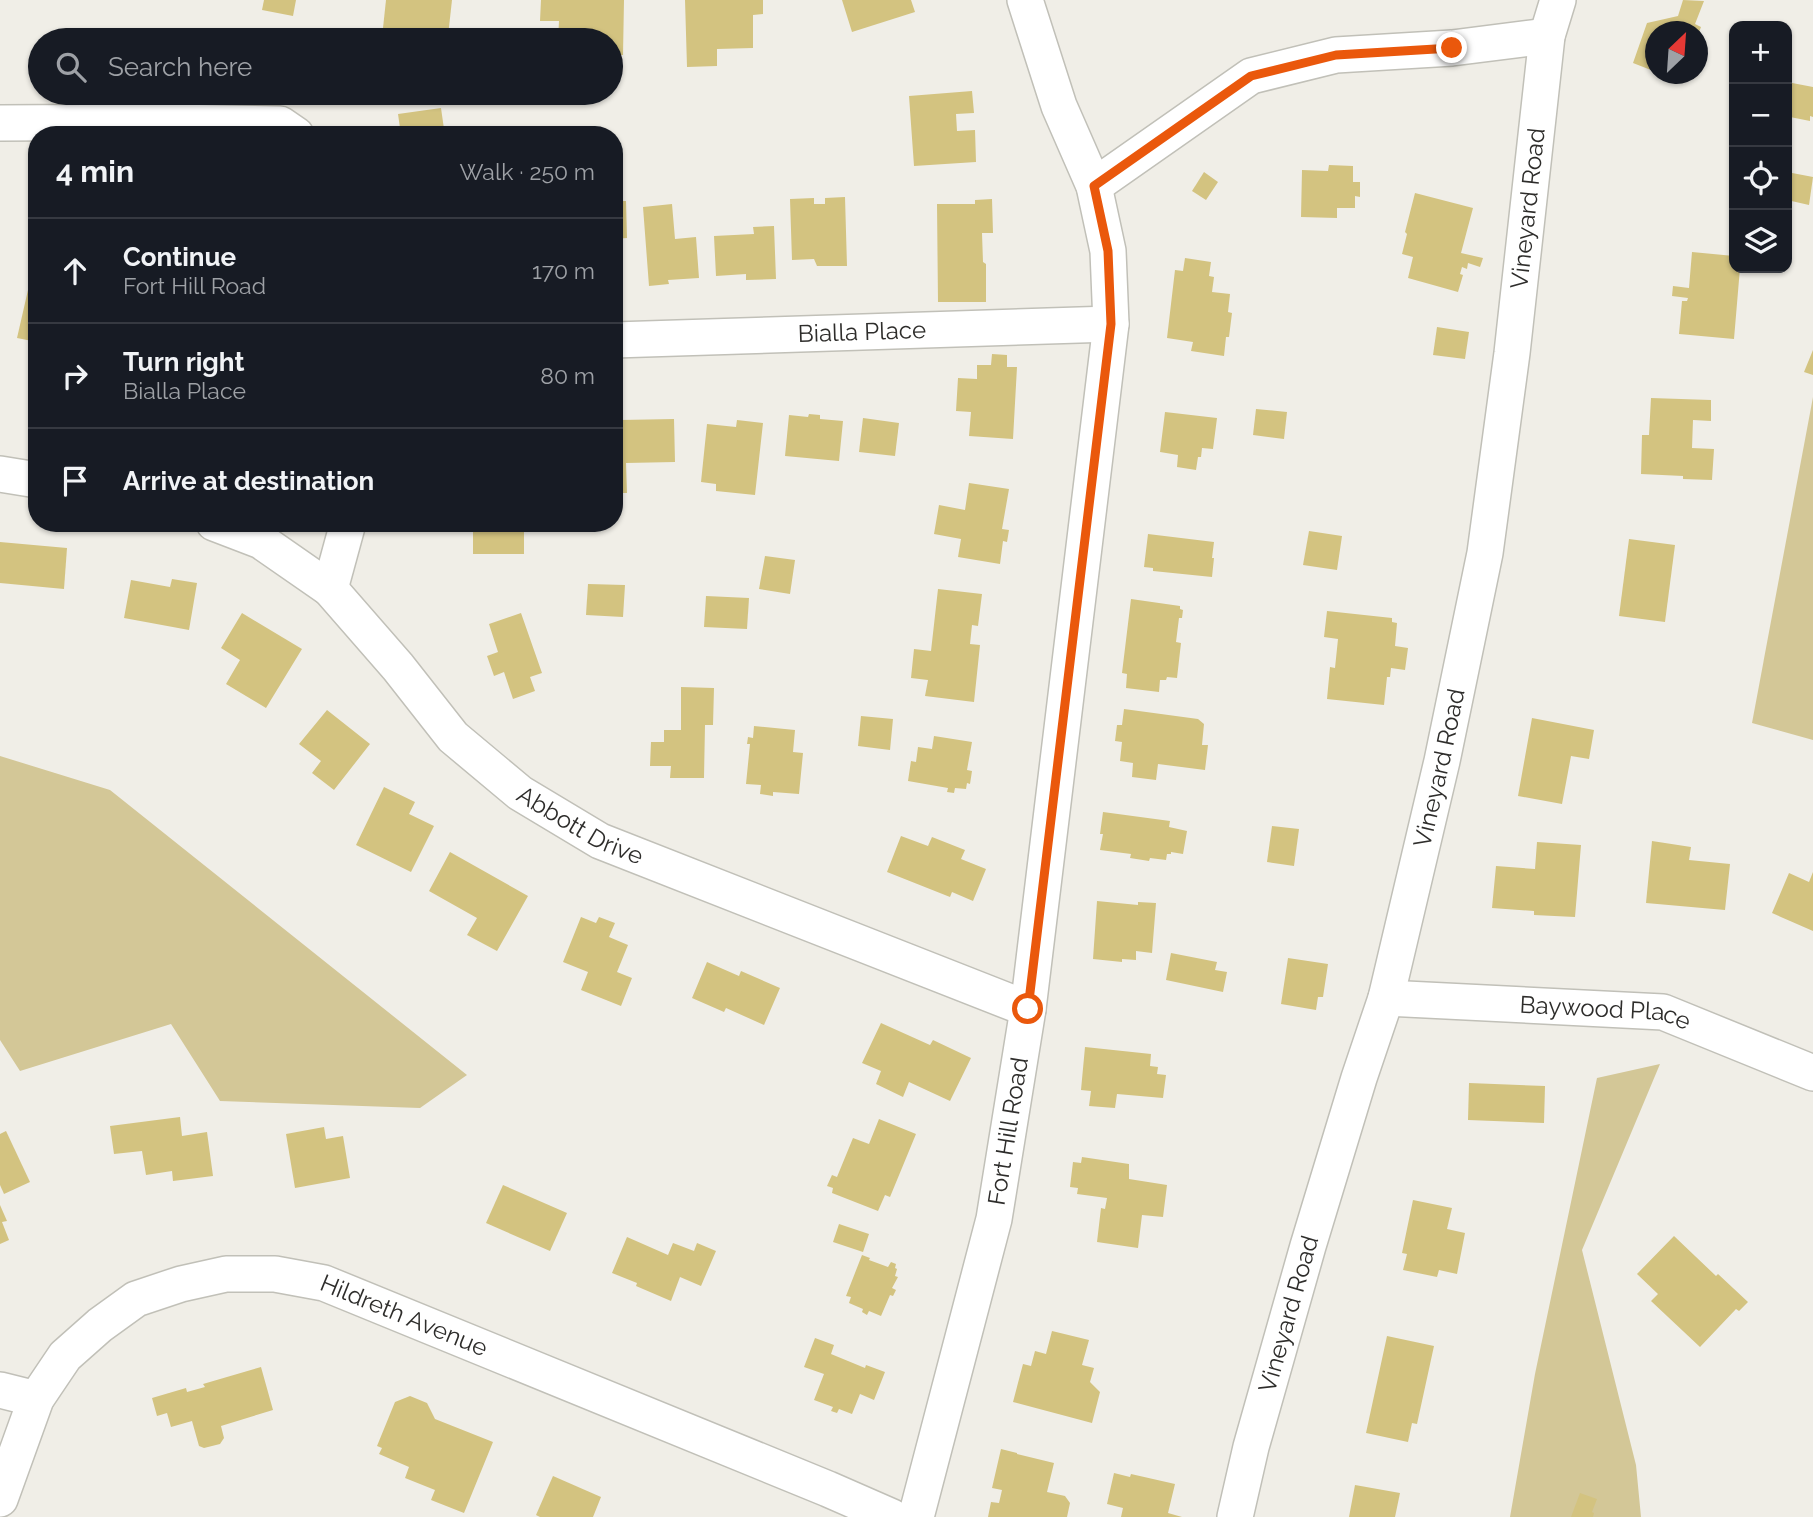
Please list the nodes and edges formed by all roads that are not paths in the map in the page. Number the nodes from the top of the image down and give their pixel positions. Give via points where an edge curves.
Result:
1 (1025, 0) edge
2 (1558, 0) edge
3 (1547, 36) junction
4 (0, 123) edge
5 (284, 126) edge
6 (1094, 186) junction
7 (1111, 324) junction
8 (623, 340) edge
9 (0, 474) edge
10 (28, 479) edge
11 (238, 532) edge
12 (346, 532) edge
13 (330, 589) junction
14 (1386, 998) junction
15 (1028, 1009) junction
16 (1813, 1073) edge
17 (0, 1390) edge
18 (36, 1399) junction
19 (0, 1499) edge
20 (892, 1517) edge
21 (916, 1517) edge
22 (1235, 1517) edge

1 - 6 street, Fort Hill Road via 1059,106
2 - 3 street, Vineyard Road
3 - 6 street via 1336,55 1251,76
3 - 14 street, Vineyard Road via 1485,552
4 - 5 street
6 - 7 street, Fort Hill Road via 1108,251
7 - 8 street, Bialla Place
7 - 15 street, Fort Hill Road
9 - 10 street
11 - 13 street, Abbott Drive via 261,541
12 - 13 street
13 - 15 street, Abbott Drive via 453,737 520,793 588,835
14 - 16 street, Baywood Place via 1663,1012
14 - 22 street, Vineyard Road via 1308,1246
15 - 21 street, Fort Hill Road via 994,1219
17 - 18 street
18 - 19 street, Hildreth Avenue
18 - 20 street, Hildreth Avenue via 65,1356 136,1299 226,1274 275,1274 324,1283

